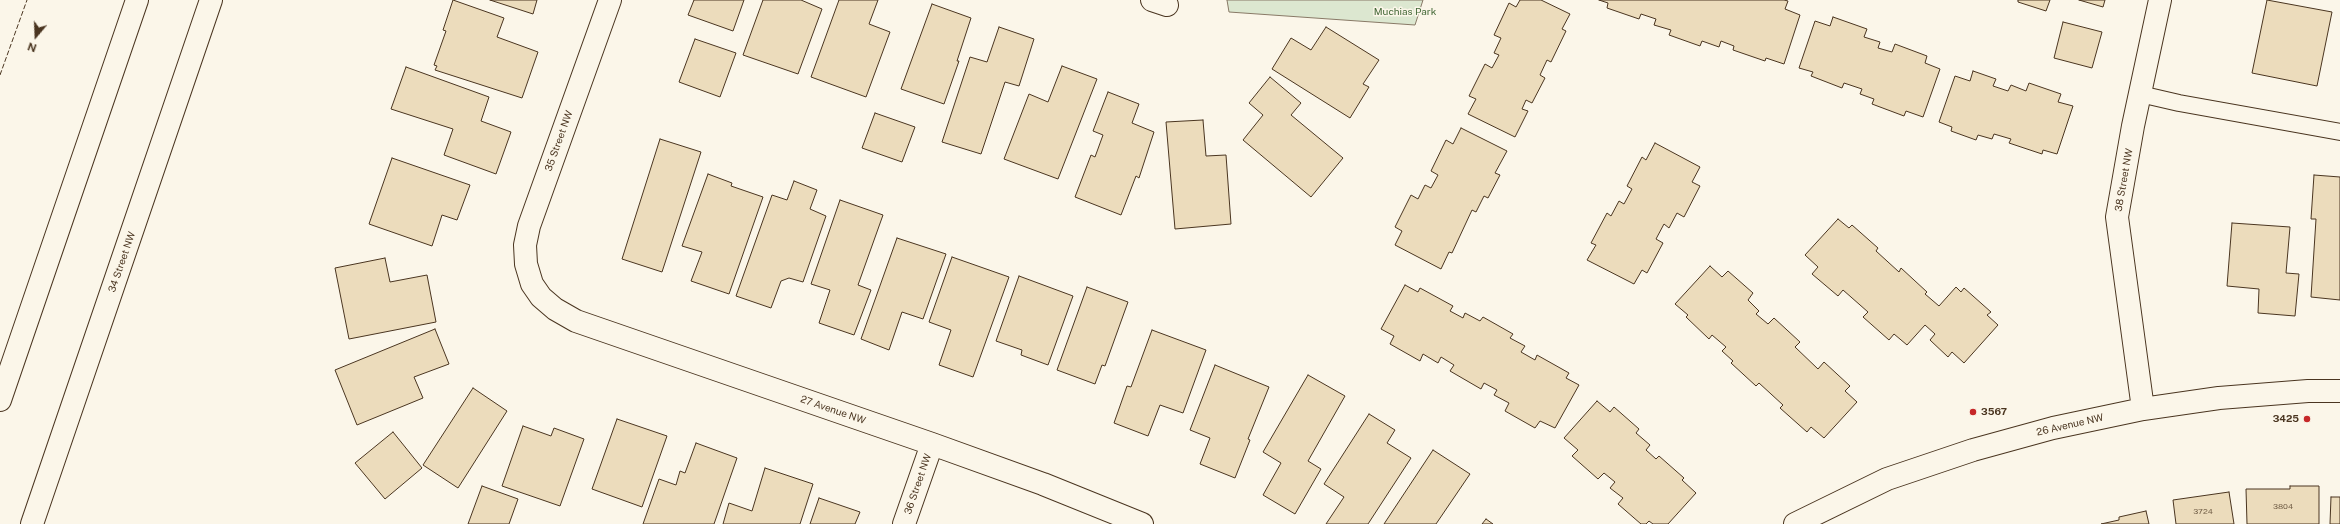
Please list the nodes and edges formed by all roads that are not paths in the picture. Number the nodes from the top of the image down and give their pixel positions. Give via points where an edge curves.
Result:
1 (137, 0) edge
2 (212, 0) edge
3 (610, 0) edge
4 (2160, 0) edge
5 (2140, 94) junction
6 (2340, 132) edge
7 (532, 284) joint
8 (2340, 391) edge
9 (0, 400) edge
10 (2143, 409) junction
11 (932, 444) junction
12 (1804, 519) edge
13 (32, 524) edge
14 (904, 524) edge
15 (1142, 524) edge

1 - 9 street
2 - 13 street, 34 Street NW
3 - 7 street, 35 Street NW via 529,226 525,245 526,264
4 - 5 street, 38 Street NW
5 - 6 lane via 2179,104
5 - 10 street, 38 Street NW via 2117,217
7 - 11 street, 27 Avenue NW via 555,309 576,321
8 - 10 street, 26 Avenue NW via 2226,398
10 - 12 street, 26 Avenue NW via 2053,428 1973,450 1887,479
11 - 14 street, 36 Street NW
11 - 15 street, 27 Avenue NW via 1043,484

